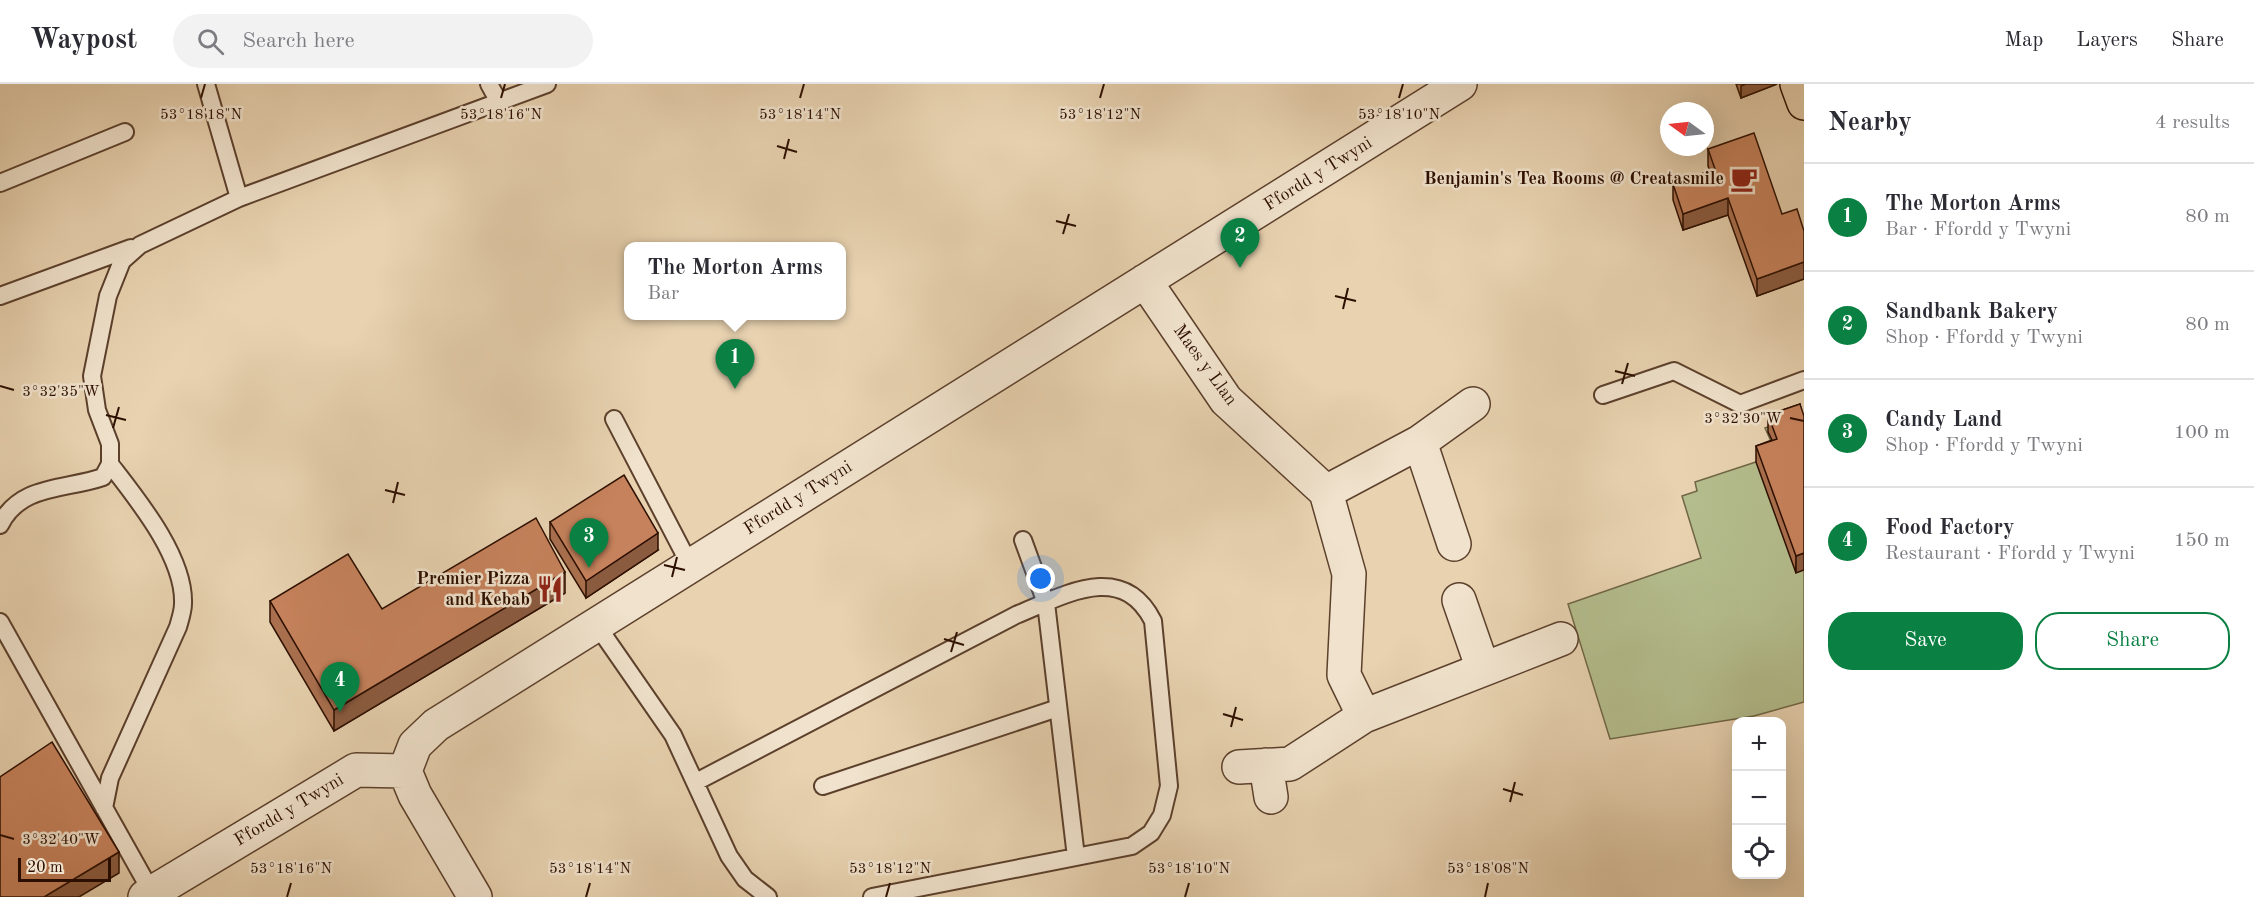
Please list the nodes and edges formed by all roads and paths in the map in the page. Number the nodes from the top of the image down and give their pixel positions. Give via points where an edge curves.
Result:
1 (206, 84) edge
2 (489, 84) edge
3 (547, 84) edge
4 (1460, 84) edge
5 (1797, 84) edge
6 (499, 102) junction
7 (1804, 103) edge
8 (125, 132) dead end
9 (0, 183) edge
10 (239, 198) junction
11 (140, 245) junction
12 (1145, 281) junction
13 (0, 296) edge
14 (1804, 380) edge
15 (1603, 395) dead end
16 (1473, 404) dead end
17 (614, 419) dead end
18 (1420, 442) junction
19 (110, 464) junction
20 (1326, 492) junction
21 (0, 525) edge
22 (1023, 540) dead end
23 (1454, 544) dead end
24 (690, 565) junction
25 (1459, 600) dead end
26 (1046, 603) junction
27 (0, 622) edge
28 (596, 624) junction
29 (1561, 639) dead end
30 (1483, 669) junction
31 (1058, 708) junction
32 (1364, 716) junction
33 (405, 771) junction
34 (696, 782) junction
35 (823, 786) dead end
36 (1272, 797) dead end
37 (104, 808) junction
38 (1076, 857) junction
39 (149, 895) edge
40 (475, 897) edge
41 (768, 897) edge
42 (872, 897) edge

1 - 10 lane
2 - 6 lane
3 - 6 lane
4 - 12 street, Ffordd y Twyni
5 - 7 main road
6 - 10 lane
8 - 9 lane
10 - 11 lane
11 - 13 lane
11 - 19 lane via 122,261 108,296 92,376 110,444
12 - 20 street, Maes y Llan via 1227,400
12 - 24 street, Ffordd y Twyni
14 - 15 lane via 1740,404 1674,371
16 - 18 street
17 - 24 lane
18 - 20 street
18 - 23 street
19 - 21 lane via 103,477 87,483 39,490 18,502
19 - 37 lane via 164,541 178,574 183,604 178,627 110,778
20 - 32 street via 1349,574 1344,675
22 - 26 lane
24 - 28 street, Ffordd y Twyni
25 - 30 street
26 - 31 lane
26 - 34 lane
26 - 38 lane via 1084,589 1108,586 1127,590 1145,606 1153,621 1169,786 1162,815 1151,832 1132,846
27 - 37 lane
28 - 33 street, Ffordd y Twyni via 436,725 415,745
28 - 34 lane via 673,735
29 - 30 street
30 - 32 street
31 - 35 lane
31 - 38 lane
32 - 36 street via 1290,764 1252,766
33 - 39 street, Ffordd y Twyni via 356,770
33 - 40 street
34 - 41 lane via 729,856 745,879
37 - 39 lane
38 - 42 lane

